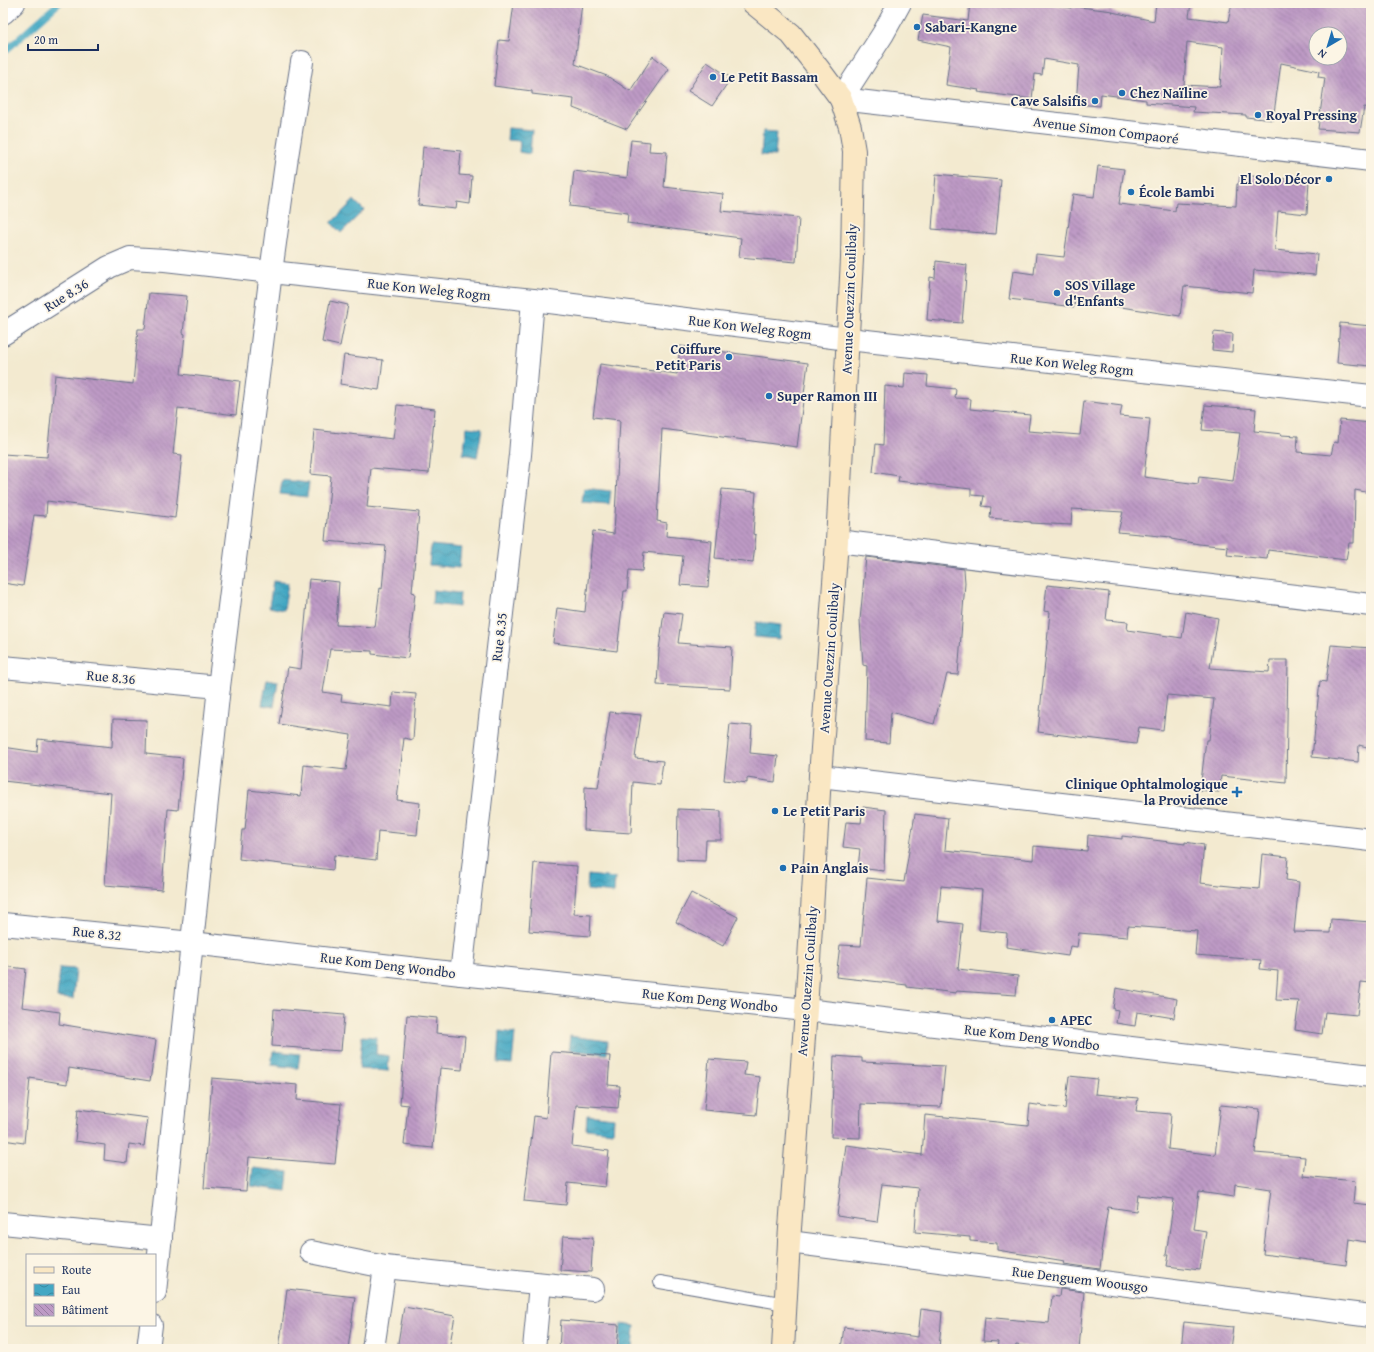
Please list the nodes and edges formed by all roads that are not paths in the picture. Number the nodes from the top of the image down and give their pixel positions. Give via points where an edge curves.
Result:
1 (14, 3) edge
2 (753, 3) edge
3 (900, 3) edge
4 (3, 13) edge
5 (302, 62) dead end
6 (841, 99) junction
7 (1371, 160) edge
8 (130, 258) joint
9 (271, 272) junction
10 (533, 300) junction
11 (3, 334) edge
12 (848, 340) junction
13 (1371, 396) edge
14 (837, 541) junction
15 (1371, 604) edge
16 (3, 666) edge
17 (219, 687) junction
18 (820, 776) junction
19 (1371, 840) edge
20 (3, 924) edge
21 (192, 943) junction
22 (461, 974) junction
23 (806, 1010) junction
24 (1371, 1076) edge
25 (3, 1223) edge
26 (162, 1239) junction
27 (789, 1242) junction
28 (311, 1252) dead end
29 (385, 1267) junction
30 (660, 1282) dead end
31 (156, 1284) edge
32 (540, 1284) junction
33 (593, 1289) dead end
34 (786, 1304) junction
35 (1371, 1316) edge
36 (151, 1326) edge
37 (148, 1349) edge
38 (373, 1349) edge
39 (534, 1349) edge
40 (783, 1349) edge

1 - 4 street
2 - 6 main road, Avenue Ouezzin Coulibaly via 791,34
3 - 6 street
5 - 9 street
6 - 7 street, Avenue Simon Compaoré
6 - 12 main road, Avenue Ouezzin Coulibaly via 850,127 854,152
8 - 9 street, Rue Kon Weleg Rogm
8 - 11 street, Rue 8.36 via 109,268
9 - 10 street, Rue Kon Weleg Rogm
9 - 17 street
10 - 12 street, Rue Kon Weleg Rogm
10 - 22 street, Rue 8.35 via 520,456
12 - 13 street, Rue Kon Weleg Rogm
12 - 14 main road, Avenue Ouezzin Coulibaly
14 - 15 street
14 - 18 main road, Avenue Ouezzin Coulibaly
16 - 17 street, Rue 8.36
17 - 21 street
18 - 19 street
18 - 23 main road, Avenue Ouezzin Coulibaly
20 - 21 street, Rue 8.32
21 - 22 street, Rue Kom Deng Wondbo
21 - 26 street
22 - 23 street, Rue Kom Deng Wondbo
23 - 24 street, Rue Kom Deng Wondbo
23 - 27 main road, Avenue Ouezzin Coulibaly
25 - 26 street
26 - 31 street
27 - 34 main road, Avenue Ouezzin Coulibaly
27 - 35 street, Rue Denguem Woousgo
28 - 29 street
29 - 32 street
29 - 38 street
30 - 34 lane
32 - 33 street
32 - 39 street
34 - 40 main road, Avenue Ouezzin Coulibaly
36 - 37 street

